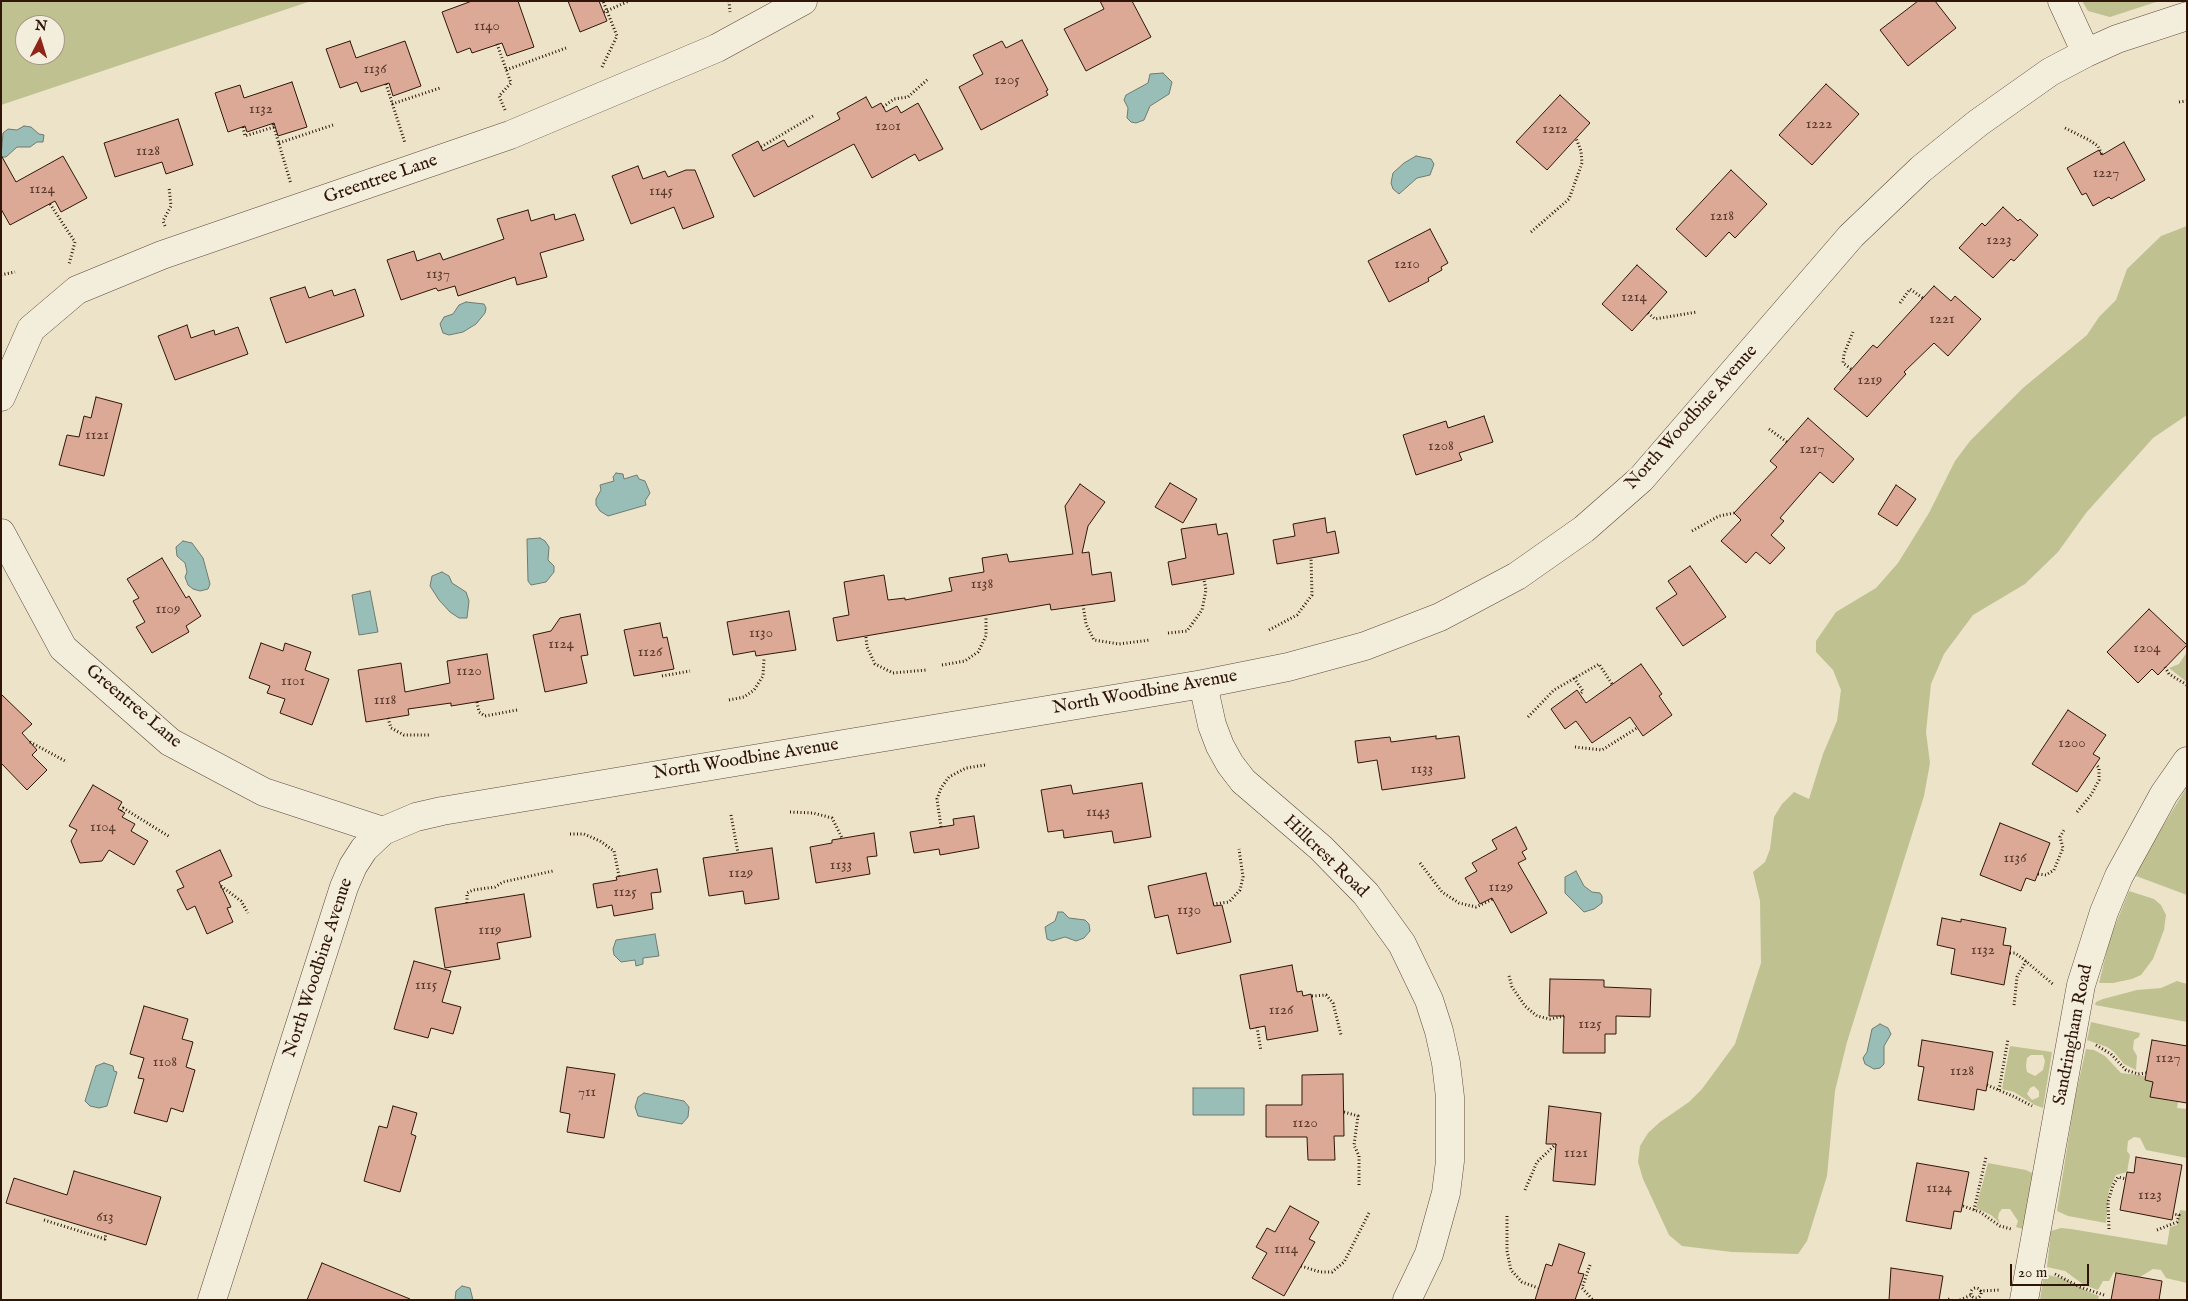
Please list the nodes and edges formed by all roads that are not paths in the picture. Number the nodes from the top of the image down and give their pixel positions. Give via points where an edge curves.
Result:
1 (803, 1) edge
2 (2062, 1) edge
3 (2187, 16) edge
4 (2086, 53) junction
5 (1, 397) edge
6 (1, 533) edge
7 (1203, 684) junction
8 (2187, 760) edge
9 (383, 831) junction
10 (212, 1300) edge
11 (1407, 1300) edge
12 (2024, 1300) edge

1 - 5 street, Greentree Lane via 717,48 514,134 172,252 80,289 31,329
2 - 4 street
3 - 4 street, North Woodbine Avenue
4 - 7 street, North Woodbine Avenue via 2050,72 1993,111 1921,169 1851,236 1641,479 1584,529 1517,576 1440,617 1365,646 1288,667
6 - 9 street, Greentree Lane via 63,648 170,742 264,792
7 - 9 street, North Woodbine Avenue via 442,811 416,817
7 - 11 street, Hillcrest Road via 1212,726 1230,764 1244,781 1321,848 1366,894 1402,944 1439,1031 1450,1097 1450,1161 1446,1193 1429,1254
8 - 12 street, Sandringham Road via 2160,801 2119,876 2096,934 2080,990
9 - 10 street, North Woodbine Avenue via 364,849 344,887

